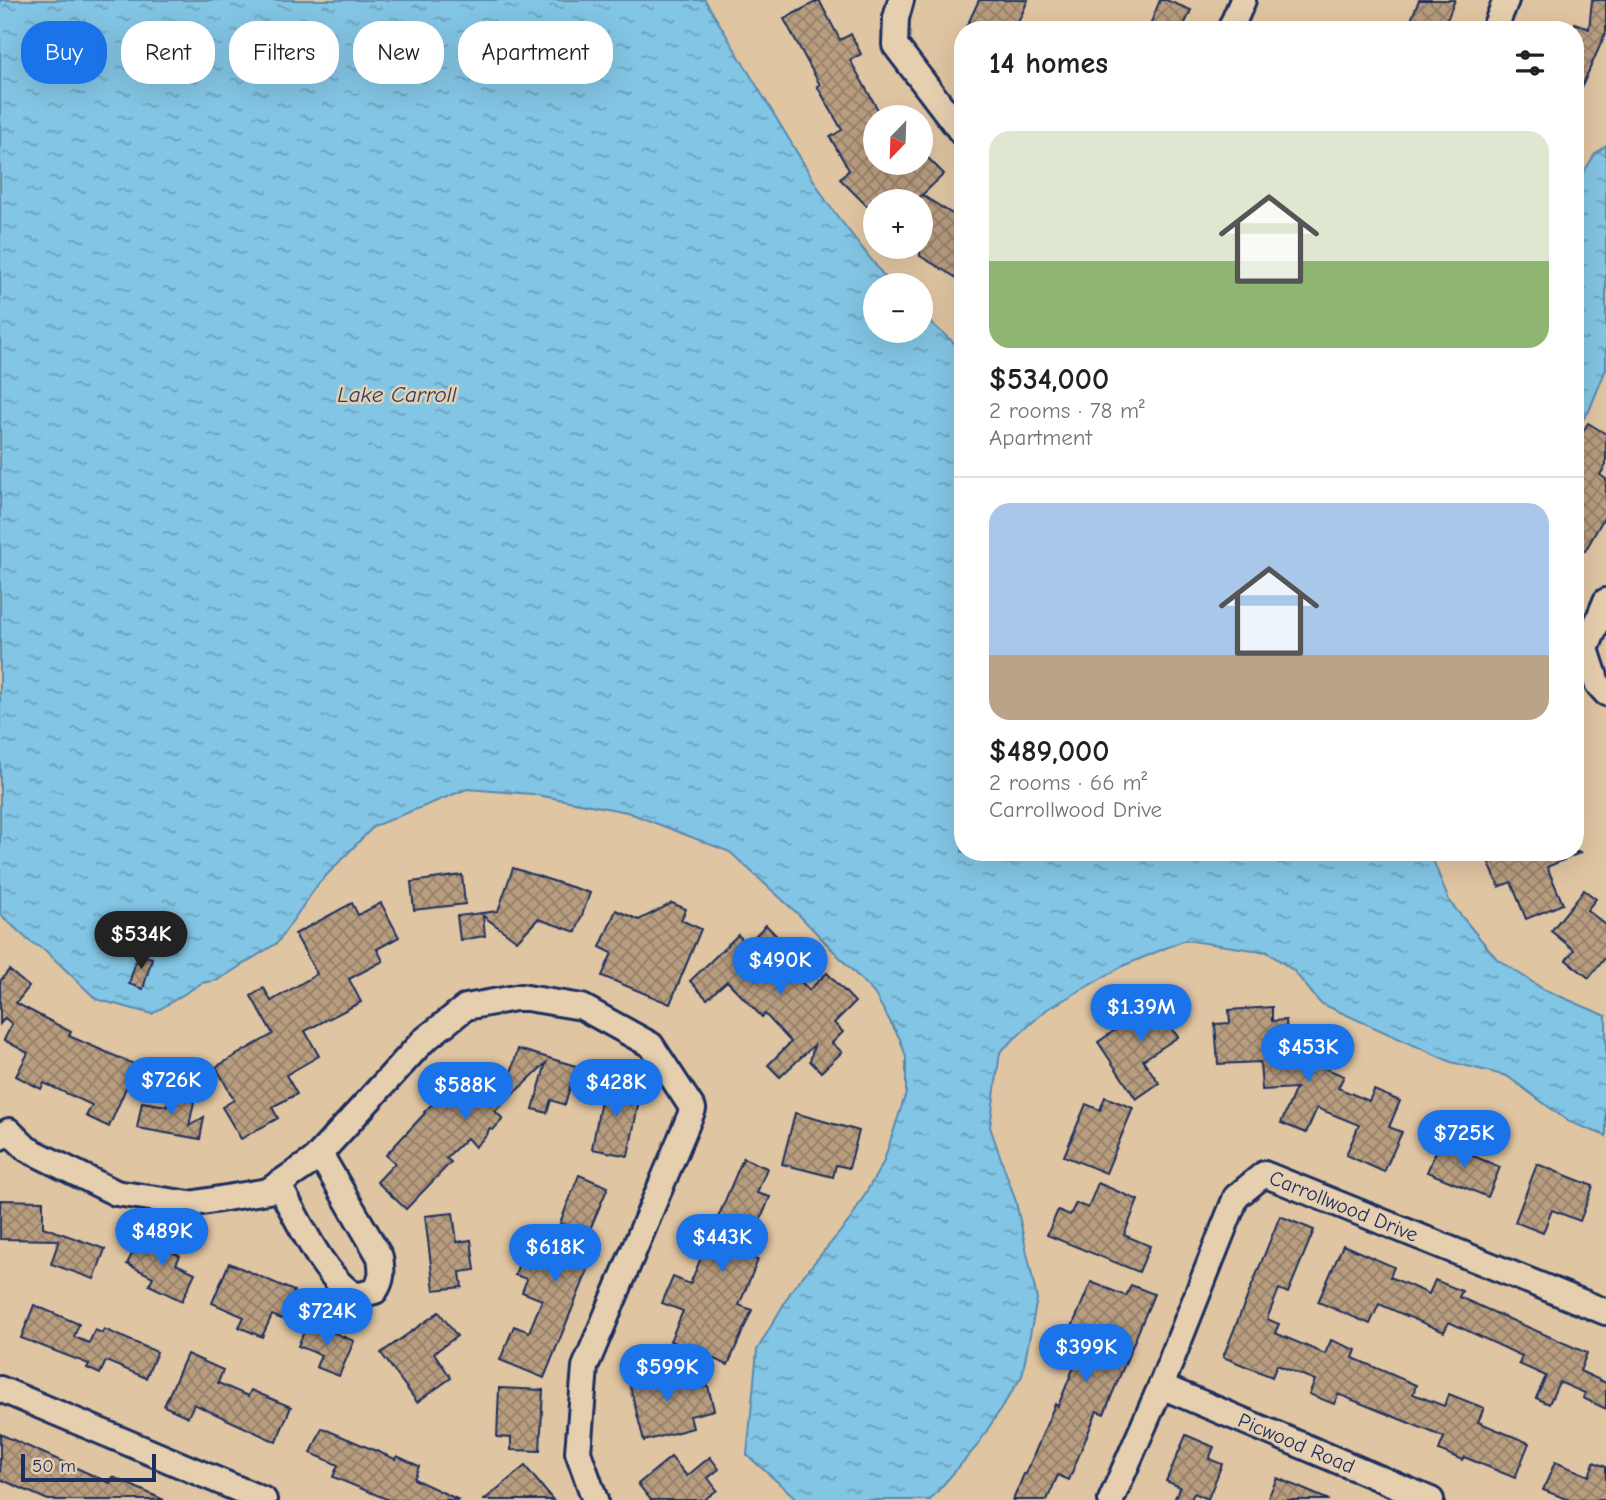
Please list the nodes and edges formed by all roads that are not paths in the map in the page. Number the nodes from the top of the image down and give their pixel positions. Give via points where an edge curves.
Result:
1 (901, 0) edge
2 (1243, 0) edge
3 (1506, 0) edge
4 (1234, 21) edge
5 (1498, 21) edge
6 (954, 123) edge
7 (1606, 601) edge
8 (1606, 693) edge
9 (3, 1131) edge
10 (320, 1154) junction
11 (278, 1184) junction
12 (1606, 1312) edge
13 (1161, 1386) junction
14 (0, 1389) edge
15 (264, 1500) edge
16 (595, 1500) edge
17 (1111, 1500) edge
18 (1431, 1500) edge

1 - 6 street via 895,46
2 - 4 street
3 - 5 street
7 - 8 street via 1586,649 1597,683
9 - 11 street via 27,1149 116,1193 190,1204 268,1191
10 - 11 street
10 - 11 street via 380,1257 381,1282 375,1291 356,1296 344,1290
10 - 16 street via 423,1041 466,1007 521,997 582,1007 651,1045 693,1109 585,1367 578,1452
12 - 13 street, Carrollwood Drive via 1264,1174 1236,1197
13 - 17 street, Carrollwood Drive
13 - 18 street, Picwood Road
14 - 15 street

